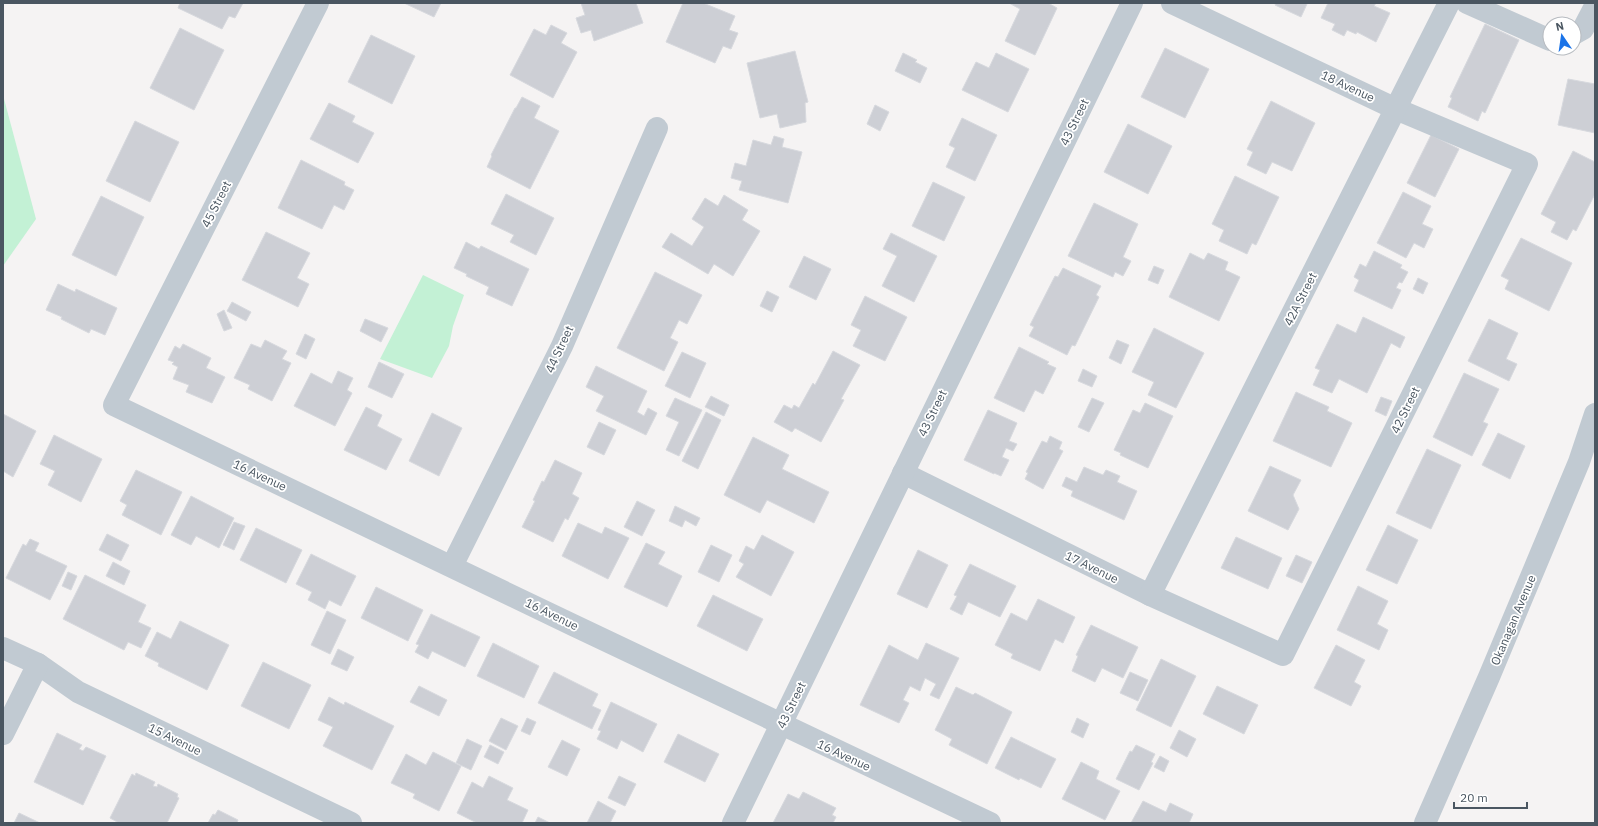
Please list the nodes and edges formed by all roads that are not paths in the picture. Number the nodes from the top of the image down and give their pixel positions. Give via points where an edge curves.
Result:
1 (318, 3) edge
2 (1132, 3) edge
3 (1172, 3) edge
4 (1449, 3) edge
5 (1467, 3) edge
6 (1595, 6) edge
7 (1582, 30) edge
8 (1542, 36) edge
9 (1396, 109) junction
10 (657, 128) dead end
11 (1527, 164) joint
12 (114, 406) joint
13 (1595, 414) edge
14 (903, 473) junction
15 (452, 566) junction
16 (1150, 595) junction
17 (3, 648) edge
18 (1283, 655) joint
19 (38, 664) junction
20 (781, 726) junction
21 (3, 734) edge
22 (351, 823) edge
23 (733, 823) edge
24 (990, 823) edge
25 (1426, 823) edge

1 - 12 street, 45 Street
2 - 14 street, 43 Street
3 - 9 street, 18 Avenue
4 - 9 street, 42A Street
5 - 8 street
6 - 7 street
9 - 11 street, 18 Avenue
9 - 16 street, 42A Street
10 - 15 street, 44 Street via 562,346
11 - 18 street, 42 Street
12 - 15 street, 16 Avenue
13 - 25 street, Okanagan Avenue via 1573,476
14 - 16 street, 17 Avenue
14 - 20 street, 43 Street
15 - 20 street, 16 Avenue
16 - 18 street, 17 Avenue
17 - 19 street, 15 Avenue
19 - 21 street
19 - 22 street, 15 Avenue via 78,692
20 - 23 street, 43 Street
20 - 24 street, 16 Avenue

